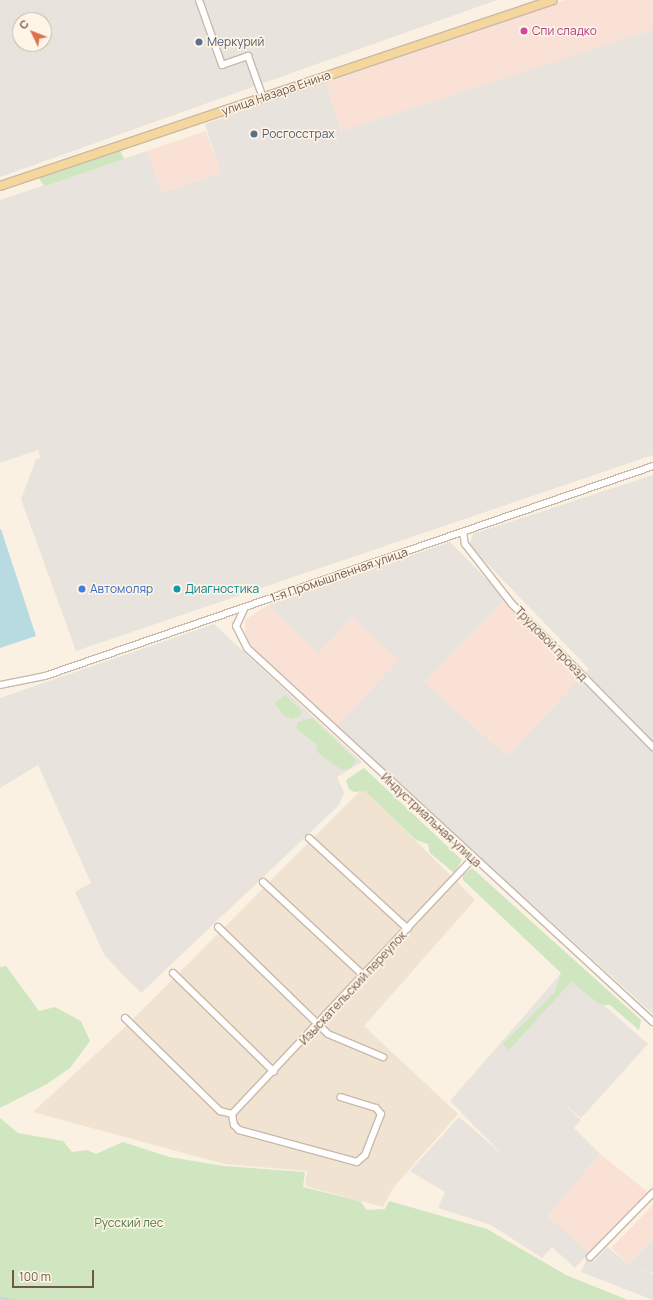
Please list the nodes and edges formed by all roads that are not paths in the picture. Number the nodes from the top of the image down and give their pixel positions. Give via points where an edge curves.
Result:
1 (199, 0) edge
2 (553, 0) edge
3 (263, 98) junction
4 (0, 186) edge
5 (653, 466) edge
6 (463, 532) junction
7 (246, 607) junction
8 (0, 685) edge
9 (653, 746) edge
10 (309, 838) dead end
11 (472, 859) junction
12 (263, 882) dead end
13 (218, 928) dead end
14 (408, 929) junction
15 (173, 973) dead end
16 (364, 976) junction
17 (125, 1018) dead end
18 (653, 1022) edge
19 (319, 1023) junction
20 (383, 1057) dead end
21 (274, 1072) junction
22 (341, 1097) dead end
23 (232, 1114) junction
24 (653, 1193) edge
25 (590, 1258) dead end

1 - 3 street via 222,65 248,56
2 - 3 main road, улица Назара Енина
3 - 4 main road, улица Назара Енина
5 - 6 street, 1-я Промышленная улица
6 - 7 street, 1-я Промышленная улица
6 - 9 street, Трудовой проезд via 465,544 512,604
7 - 8 street, 1-я Промышленная улица via 45,676
7 - 11 street, Индустриальная улица via 236,626 247,648
10 - 14 street
11 - 14 street, Изыскательский переулок
11 - 18 street, Индустриальная улица
12 - 16 street
13 - 19 street
14 - 16 street, Изыскательский переулок
15 - 21 street
16 - 19 street, Изыскательский переулок
17 - 23 street via 220,1110
19 - 20 street via 334,1039
19 - 21 street, Изыскательский переулок
21 - 23 street, Изыскательский переулок
22 - 23 street via 376,1108 381,1114 366,1155 358,1162 240,1130 234,1125
24 - 25 street

